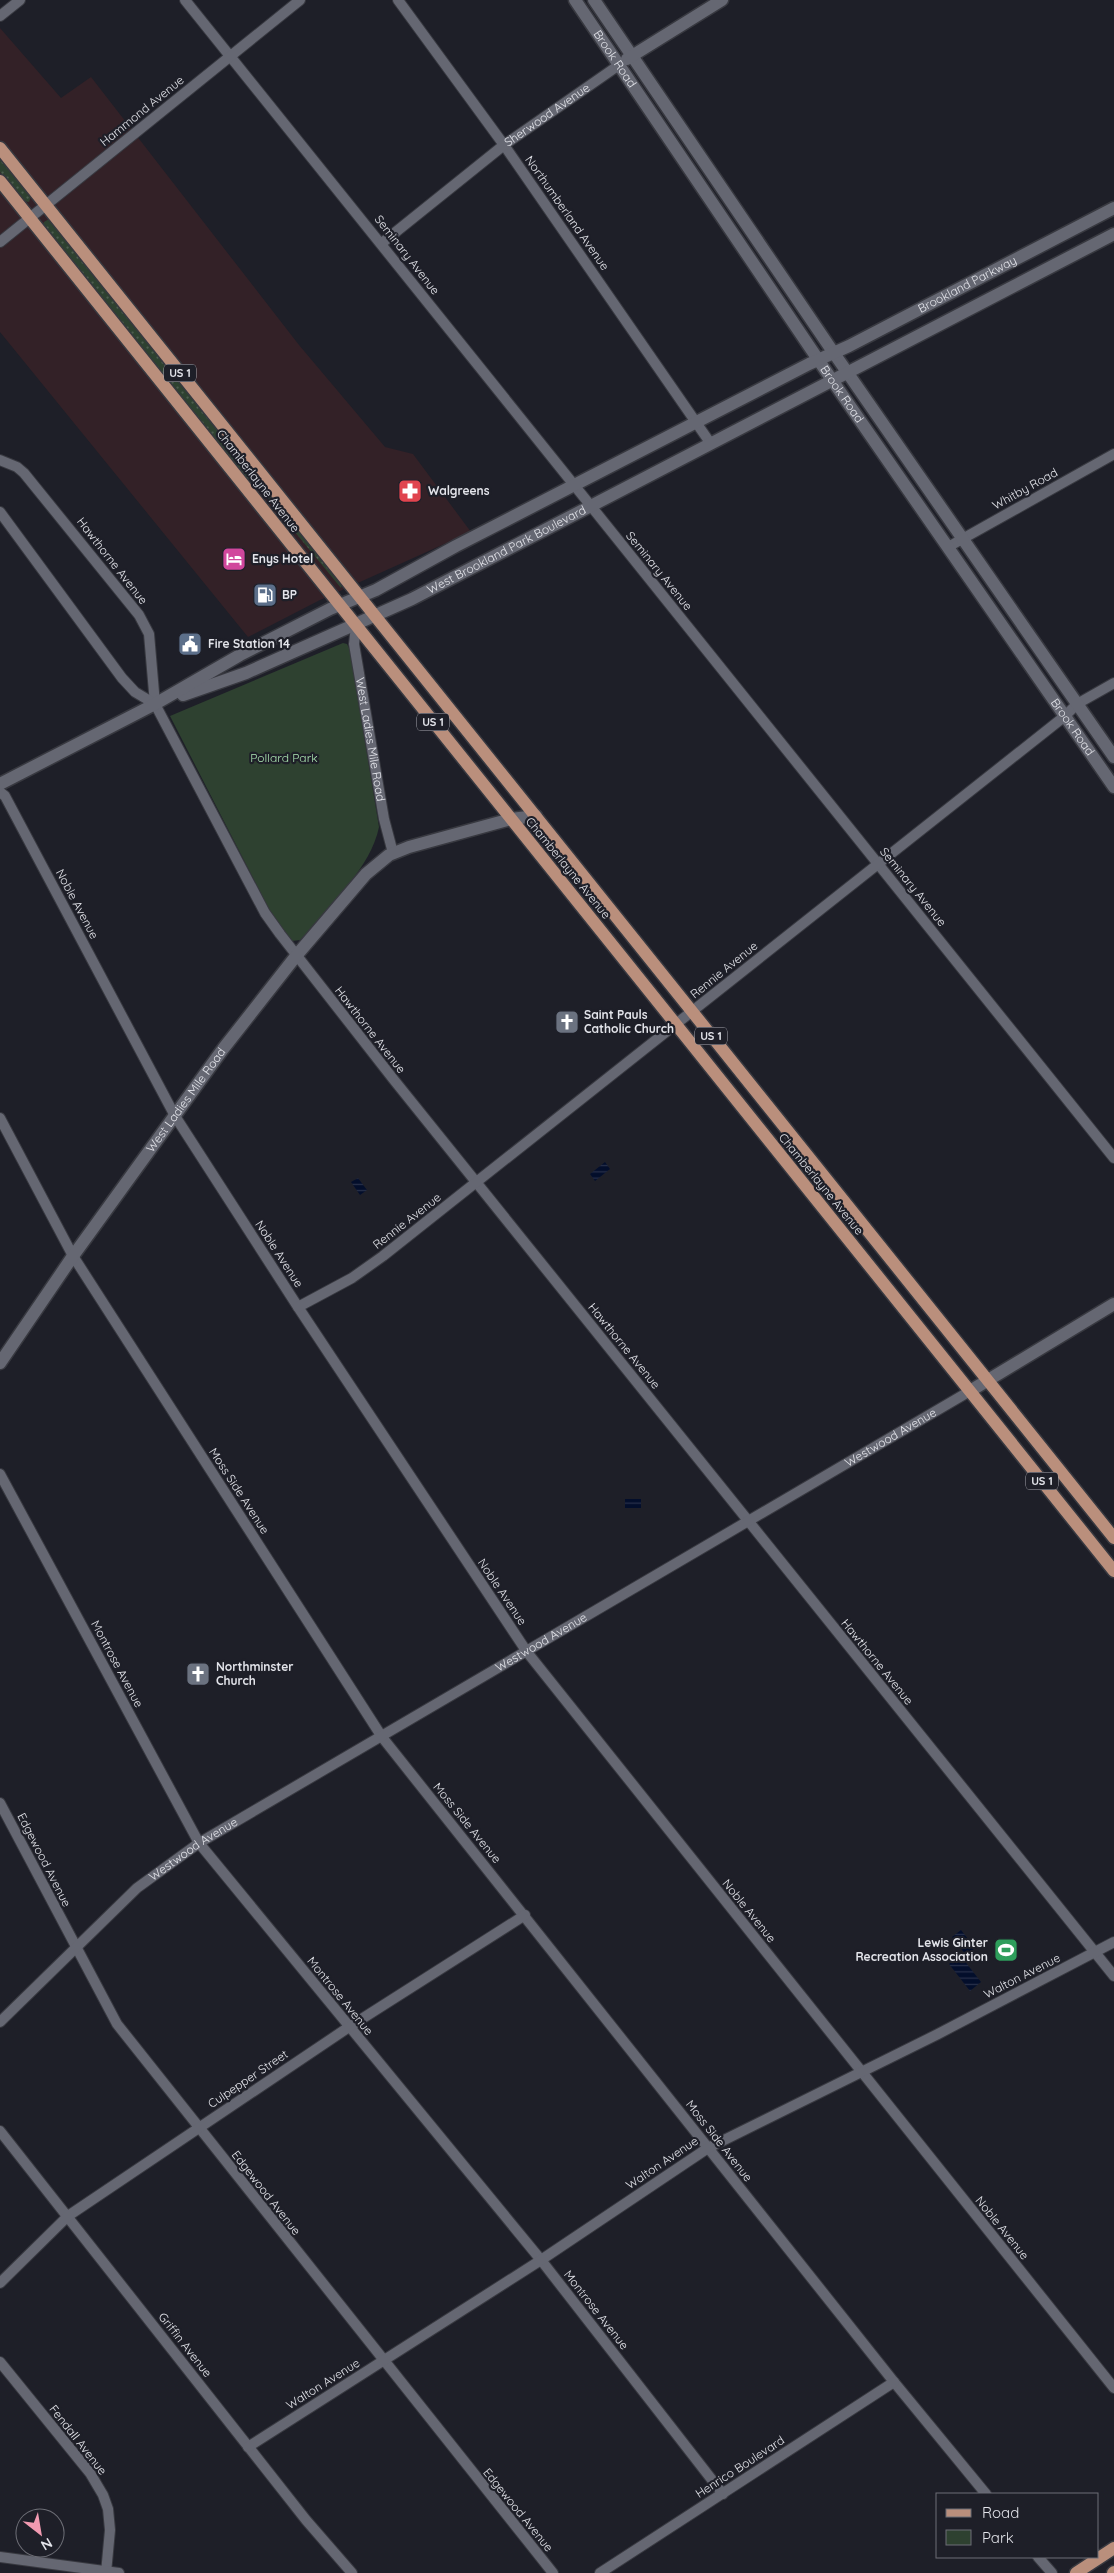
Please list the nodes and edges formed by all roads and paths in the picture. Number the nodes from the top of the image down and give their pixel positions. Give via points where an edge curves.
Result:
1 (20, 0) edge
2 (185, 0) edge
3 (300, 0) edge
4 (398, 0) edge
5 (575, 0) edge
6 (594, 0) edge
7 (722, 0) edge
8 (0, 16) edge
9 (632, 55) junction
10 (231, 57) junction
11 (619, 65) junction
12 (504, 144) junction
13 (0, 148) edge
14 (0, 181) edge
15 (45, 205) junction
16 (1114, 208) edge
17 (30, 218) junction
18 (1114, 234) edge
19 (0, 242) edge
20 (382, 243) junction
21 (834, 353) junction
22 (819, 360) junction
23 (847, 372) junction
24 (832, 380) junction
25 (696, 422) junction
26 (711, 444) junction
27 (1114, 454) edge
28 (0, 460) edge
29 (573, 485) junction
30 (591, 507) junction
31 (0, 512) edge
32 (962, 538) junction
33 (948, 546) junction
34 (359, 597) junction
35 (340, 606) junction
36 (375, 617) junction
37 (356, 626) junction
38 (1114, 683) edge
39 (155, 704) junction
40 (1077, 704) junction
41 (1065, 716) junction
42 (1114, 758) edge
43 (0, 784) edge
44 (1114, 786) edge
45 (0, 792) edge
46 (536, 816) junction
47 (511, 819) junction
48 (393, 853) junction
49 (878, 863) junction
50 (296, 956) junction
51 (692, 1012) junction
52 (676, 1025) junction
53 (175, 1116) junction
54 (0, 1118) edge
55 (1114, 1158) edge
56 (477, 1182) junction
57 (72, 1256) junction
58 (1114, 1304) edge
59 (298, 1307) junction
60 (0, 1363) edge
61 (988, 1380) junction
62 (970, 1391) junction
63 (0, 1474) edge
64 (749, 1521) junction
65 (1114, 1538) edge
66 (1114, 1572) edge
67 (527, 1652) junction
68 (382, 1737) junction
69 (0, 1803) edge
70 (199, 1843) junction
71 (525, 1915) junction
72 (1114, 1942) edge
73 (76, 1948) junction
74 (1095, 1952) junction
75 (1114, 1976) edge
76 (0, 2022) edge
77 (349, 2027) junction
78 (862, 2072) junction
79 (198, 2128) junction
80 (0, 2131) edge
81 (708, 2148) junction
82 (68, 2216) junction
83 (541, 2260) junction
84 (0, 2283) edge
85 (383, 2361) junction
86 (0, 2362) edge
87 (894, 2382) junction
88 (1114, 2388) edge
89 (248, 2447) junction
90 (985, 2493) edge
91 (722, 2494) junction
92 (1114, 2548) edge
93 (0, 2557) edge
94 (1039, 2558) edge
95 (1099, 2558) edge
96 (1099, 2558) edge
97 (106, 2572) edge
98 (349, 2572) edge
99 (119, 2573) edge
100 (553, 2573) edge
101 (600, 2573) edge
102 (1052, 2573) edge
103 (1076, 2573) edge

1 - 8 street
2 - 10 street, Seminary Avenue
3 - 10 street, Hammond Avenue
4 - 12 street, Northumberland Avenue
5 - 11 main road, Brook Road
6 - 9 main road, Brook Road
7 - 9 main road, Sherwood Avenue
9 - 11 main road, Sherwood Avenue
9 - 21 main road, Brook Road
10 - 15 street, Hammond Avenue
10 - 20 street, Seminary Avenue
11 - 12 street, Sherwood Avenue
11 - 22 main road, Brook Road
12 - 20 street, Sherwood Avenue
12 - 25 street, Northumberland Avenue
13 - 15 main road, Chamberlayne Avenue / US 1
14 - 17 main road, Chamberlayne Avenue / US 1
15 - 17 street, Hammond Avenue
15 - 34 main road, Chamberlayne Avenue / US 1
16 - 21 main road, Brookland Parkway
17 - 19 street, Hammond Avenue
17 - 35 main road, Chamberlayne Avenue / US 1
18 - 23 main road, Brookland Parkway
20 - 29 street, Seminary Avenue
21 - 22 main road, Brookland Parkway
21 - 23 main road, Brook Road
22 - 24 main road, Brook Road
22 - 25 main road, West Brookland Park Boulevard
23 - 24 main road, West Brookland Park Boulevard
23 - 32 main road, Brook Road
24 - 26 main road, West Brookland Park Boulevard
24 - 33 main road, Brook Road
25 - 26 street, Northumberland Avenue
25 - 29 main road, West Brookland Park Boulevard
26 - 30 main road, West Brookland Park Boulevard
27 - 32 street, Whitby Road
28 - 39 street, Hawthorne Avenue via 24,473 139,615 149,634
29 - 30 street, Seminary Avenue
29 - 34 main road, West Brookland Park Boulevard
30 - 36 main road, West Brookland Park Boulevard
30 - 49 street, Seminary Avenue
31 - 39 street via 122,678 135,692
32 - 33 street, Whitby Road
32 - 40 main road, Brook Road
33 - 41 main road, Brook Road
34 - 35 main road, West Brookland Park Boulevard
34 - 36 main road, Chamberlayne Avenue / US 1
35 - 37 main road, Chamberlayne Avenue / US 1
35 - 39 main road, West Brookland Park Boulevard via 240,655
36 - 37 main road, West Brookland Park Boulevard
36 - 46 main road, Chamberlayne Avenue / US 1
37 - 39 main road, West Brookland Park Boulevard via 246,673
37 - 47 main road, Chamberlayne Avenue / US 1
37 - 48 street, West Ladies Mile Road via 354,644 384,819
38 - 40 street, Rennie Avenue
39 - 43 main road, West Brookland Park Boulevard
39 - 50 street, Hawthorne Avenue via 265,913
40 - 41 street, Rennie Avenue
40 - 42 main road, Brook Road
41 - 44 main road, Brook Road
41 - 49 street, Rennie Avenue
45 - 53 street, Noble Avenue
46 - 47 main road, West Ladies Mile Road
46 - 51 main road, Chamberlayne Avenue / US 1
47 - 48 main road, West Ladies Mile Road
47 - 52 main road, Chamberlayne Avenue / US 1
48 - 50 main road, West Ladies Mile Road via 360,880
49 - 51 street, Rennie Avenue
49 - 55 street, Seminary Avenue
50 - 53 main road, West Ladies Mile Road
50 - 56 street, Hawthorne Avenue
51 - 52 street, Rennie Avenue
51 - 61 main road, Chamberlayne Avenue / US 1
52 - 56 street, Rennie Avenue
52 - 62 main road, Chamberlayne Avenue / US 1
53 - 57 main road, West Ladies Mile Road
53 - 59 street, Noble Avenue
54 - 57 street, Moss Side Avenue
56 - 59 street, Rennie Avenue via 368,1267 328,1293
56 - 64 street, Hawthorne Avenue
57 - 60 main road, West Ladies Mile Road
57 - 68 street, Moss Side Avenue
58 - 61 main road, Westwood Avenue
59 - 67 street, Noble Avenue
61 - 62 main road, Westwood Avenue
61 - 65 main road, Chamberlayne Avenue / US 1
62 - 64 street, Westwood Avenue
62 - 66 main road, Chamberlayne Avenue / US 1
63 - 70 street, Montrose Avenue
64 - 67 street, Westwood Avenue
64 - 74 street, Hawthorne Avenue
67 - 68 street, Westwood Avenue
67 - 78 street, Noble Avenue
68 - 70 street, Westwood Avenue
68 - 71 street, Moss Side Avenue
69 - 73 street, Edgewood Avenue
70 - 73 street, Westwood Avenue via 137,1888
70 - 77 street, Montrose Avenue
71 - 77 street, Culpepper Street
71 - 81 street, Moss Side Avenue
72 - 74 street, Walton Avenue
73 - 76 street, Westwood Avenue
73 - 79 street, Edgewood Avenue via 117,2024
74 - 75 street, Hawthorne Avenue
74 - 78 street, Walton Avenue
77 - 79 street, Culpepper Street
77 - 83 street, Montrose Avenue
78 - 81 street, Walton Avenue
78 - 88 street, Noble Avenue
79 - 82 street, Culpepper Street
79 - 85 street, Edgewood Avenue
80 - 82 street, Griffin Avenue
81 - 83 street, Walton Avenue
81 - 87 street, Moss Side Avenue
82 - 84 street, Culpepper Street
82 - 89 street, Griffin Avenue
83 - 85 street, Walton Avenue
83 - 91 street, Montrose Avenue
85 - 89 street, Walton Avenue
85 - 100 street, Edgewood Avenue
86 - 97 street, Fendall Avenue via 90,2473 103,2496 110,2530
87 - 90 street, Moss Side Avenue
87 - 91 street, Henrico Boulevard
89 - 98 street, Griffin Avenue
91 - 101 street, Henrico Boulevard
92 - 95 main road
93 - 97 street
94 - 102 street
96 - 103 main road
97 - 99 street

